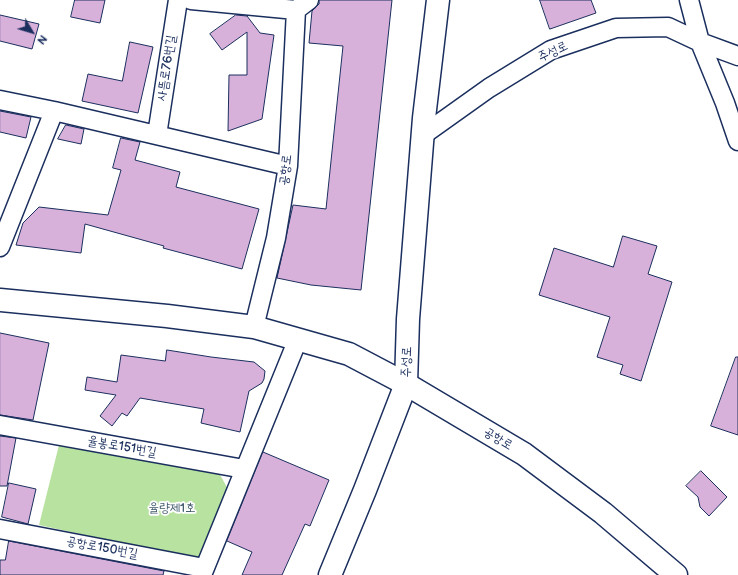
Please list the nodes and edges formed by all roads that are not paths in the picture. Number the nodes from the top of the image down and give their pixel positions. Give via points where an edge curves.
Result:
1 (178, 0) edge
2 (191, 0) edge
3 (438, 0) edge
4 (689, 0) edge
5 (303, 5) edge
6 (700, 42) junction
7 (738, 56) edge
8 (0, 100) edge
9 (54, 111) junction
10 (157, 135) junction
11 (423, 135) junction
12 (738, 141) edge
13 (288, 166) junction
14 (0, 247) edge
15 (0, 300) edge
16 (254, 327) junction
17 (298, 339) junction
18 (406, 384) junction
19 (0, 425) edge
20 (244, 469) junction
21 (0, 529) edge
22 (203, 572) edge
23 (330, 575) edge
24 (676, 575) edge

1 - 10 street, 사뜸로76번길
2 - 5 street
3 - 11 main road, 주성로
4 - 6 street
5 - 13 street, 공항로
6 - 7 street, 주성로
6 - 11 street, 주성로 via 668,27 616,28 551,50 489,88
6 - 12 street
8 - 9 street
9 - 10 street
9 - 14 street
10 - 13 street
11 - 18 main road, 주성로 via 408,319
13 - 16 street, 공항로 via 276,238
15 - 16 main road, 공항로
16 - 17 main road, 공항로
17 - 18 main road, 공항로 via 349,354
17 - 20 street
18 - 23 main road, 주성로
18 - 24 main road, 공항로 via 524,454 603,513
19 - 20 street, 율봉로151번길
20 - 22 street
21 - 22 street, 공항로150번길

